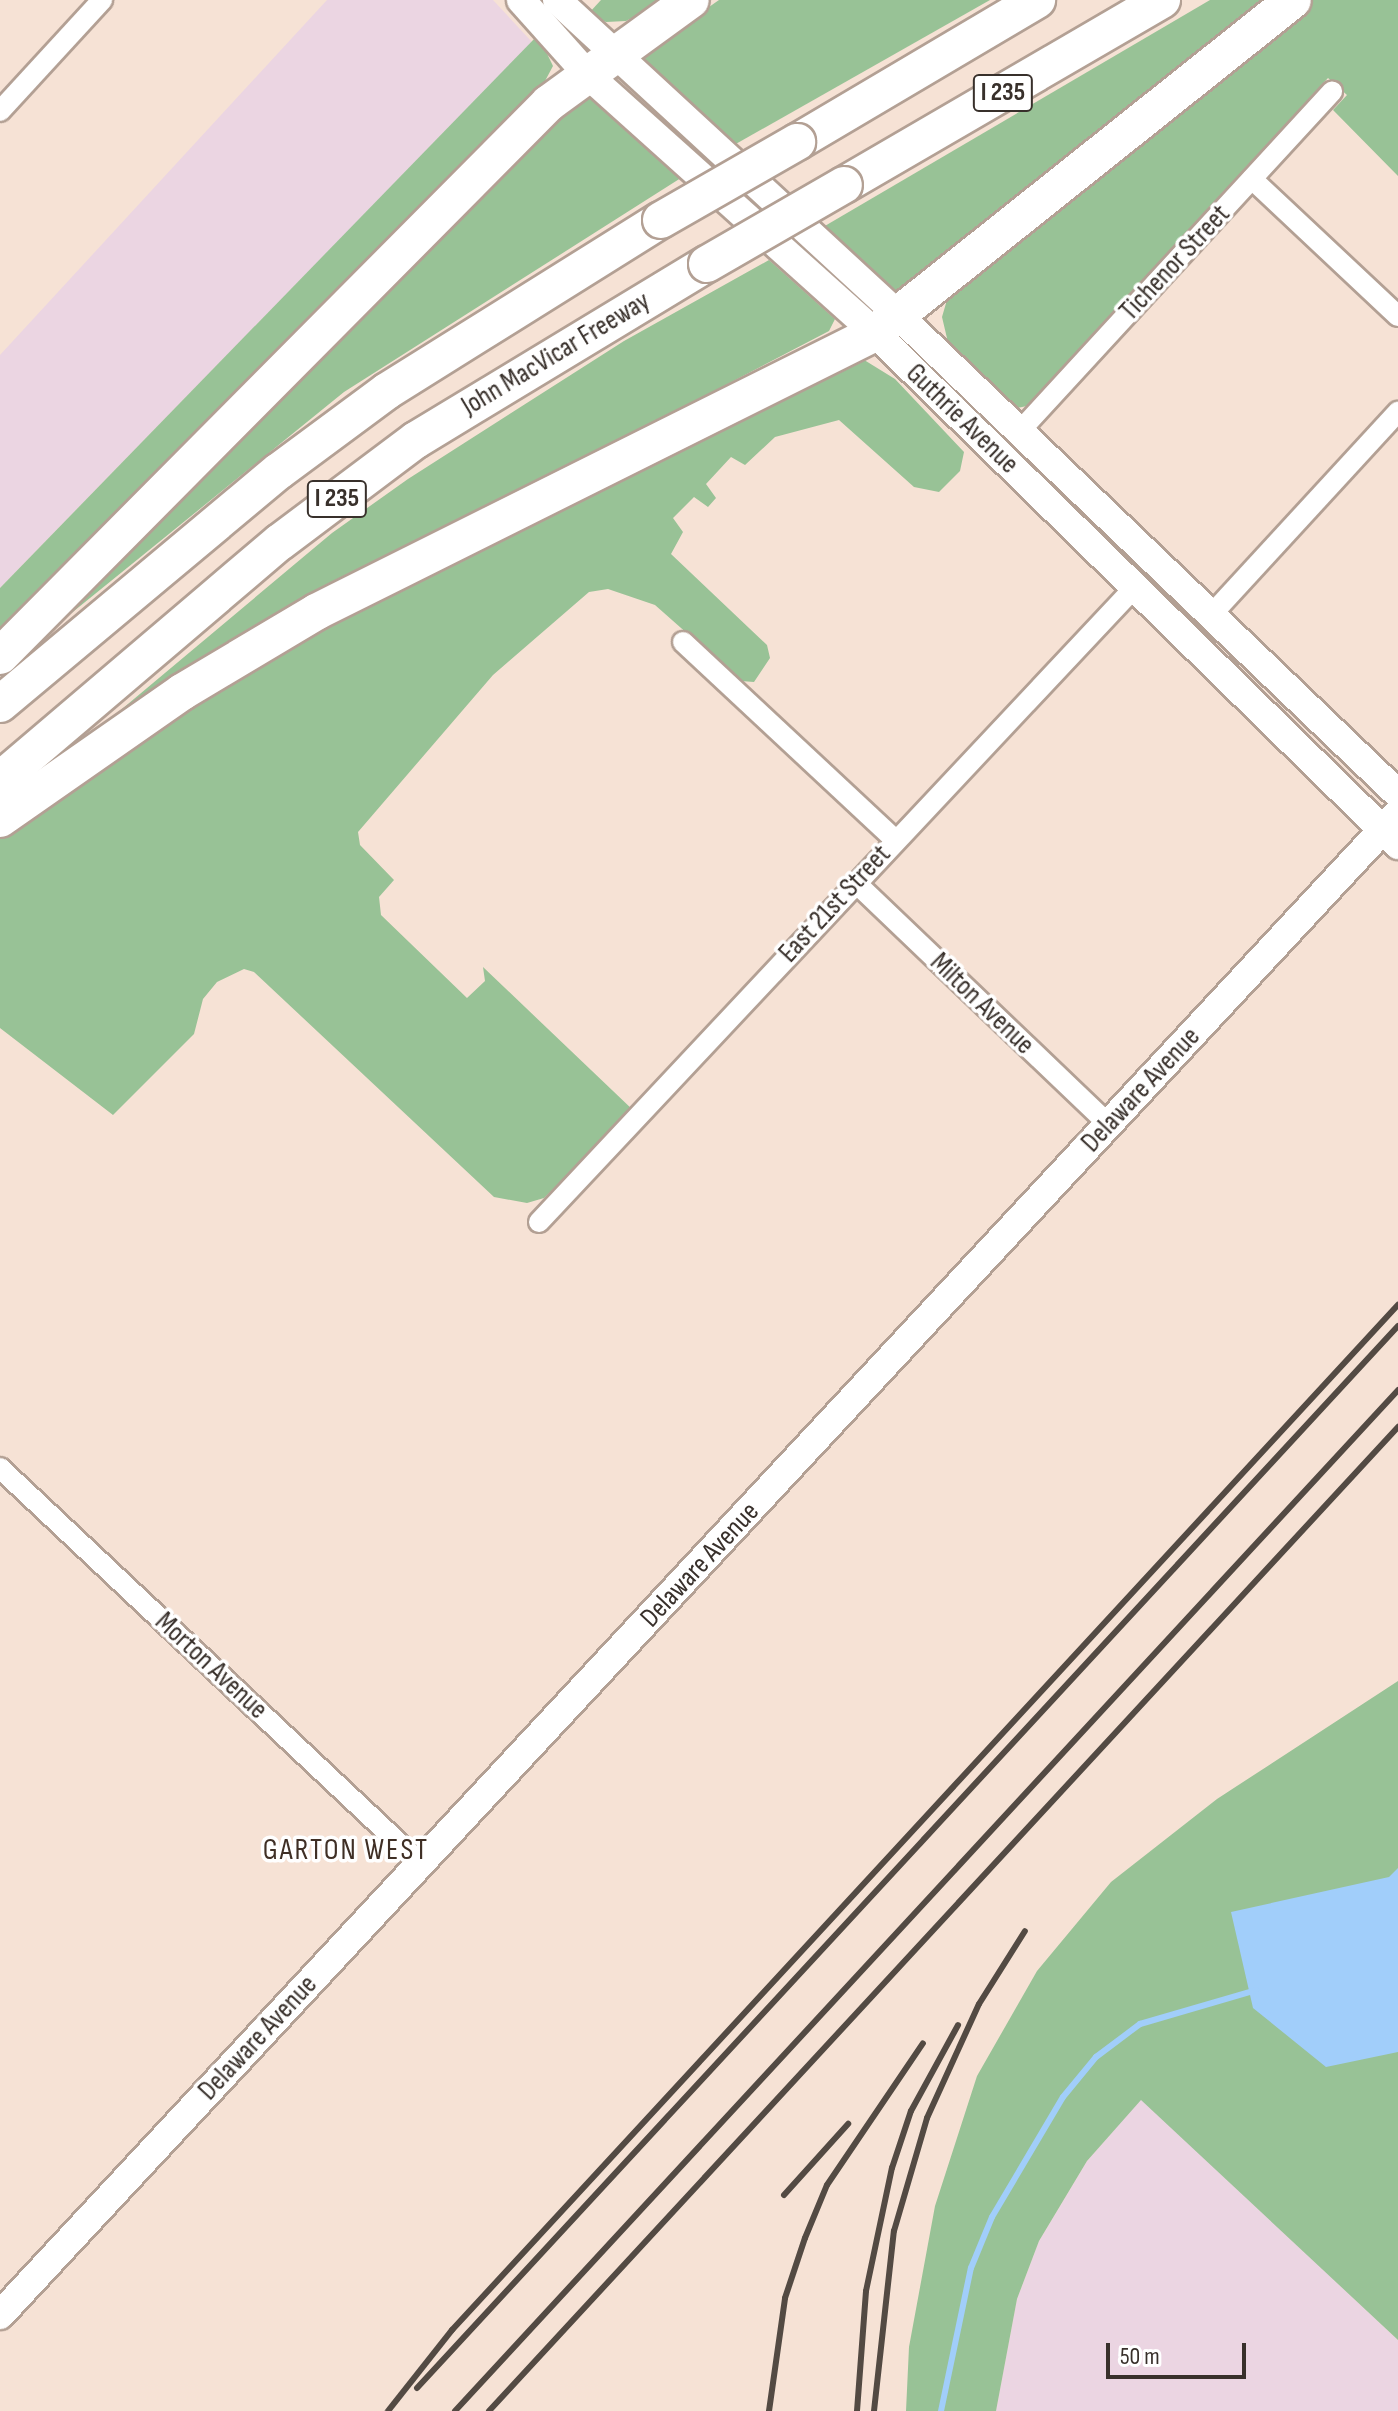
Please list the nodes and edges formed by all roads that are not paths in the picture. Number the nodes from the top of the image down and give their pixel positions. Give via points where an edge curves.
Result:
1 (102, 0) edge
2 (521, 0) edge
3 (557, 0) edge
4 (691, 0) edge
5 (1037, 0) edge
6 (1162, 0) edge
7 (1293, 0) edge
8 (617, 52) junction
9 (589, 76) junction
10 (1332, 92) dead end
11 (0, 111) edge
12 (1252, 179) junction
13 (1398, 316) edge
14 (887, 325) junction
15 (1398, 412) edge
16 (1018, 433) junction
17 (1133, 589) junction
18 (1212, 614) junction
19 (683, 642) dead end
20 (0, 656) edge
21 (0, 704) edge
22 (0, 780) edge
23 (1398, 794) edge
24 (0, 819) edge
25 (1393, 829) edge
26 (895, 840) junction
27 (856, 883) junction
28 (1109, 1125) junction
29 (539, 1222) dead end
30 (0, 1468) edge
31 (421, 1864) junction
32 (0, 2315) edge

1 - 11 street
2 - 9 main road, Guthrie Avenue
3 - 8 main road, Guthrie Avenue
4 - 8 highway
5 - 21 highway, John MacVicar Freeway / I 235, bridge via 661,220 387,391 279,471
6 - 22 highway, John MacVicar Freeway / I 235, bridge via 416,440 280,542
7 - 14 highway
8 - 9 highway
8 - 14 main road, Guthrie Avenue
9 - 14 main road, Guthrie Avenue
9 - 20 highway via 549,103
10 - 12 street, Tichenor Street
12 - 13 street
12 - 16 street, Tichenor Street
14 - 16 main road, Guthrie Avenue
14 - 17 main road, Guthrie Avenue
14 - 24 highway via 316,612 182,692
15 - 18 street
16 - 18 main road, Guthrie Avenue
17 - 25 main road, Guthrie Avenue
17 - 26 street, East 21st Street
18 - 23 main road, Guthrie Avenue
19 - 26 street
25 - 28 main road, Delaware Avenue
26 - 27 street, East 21st Street
27 - 28 street, Milton Avenue
27 - 29 street, East 21st Street
28 - 31 main road, Delaware Avenue
30 - 31 street, Morton Avenue
31 - 32 main road, Delaware Avenue

